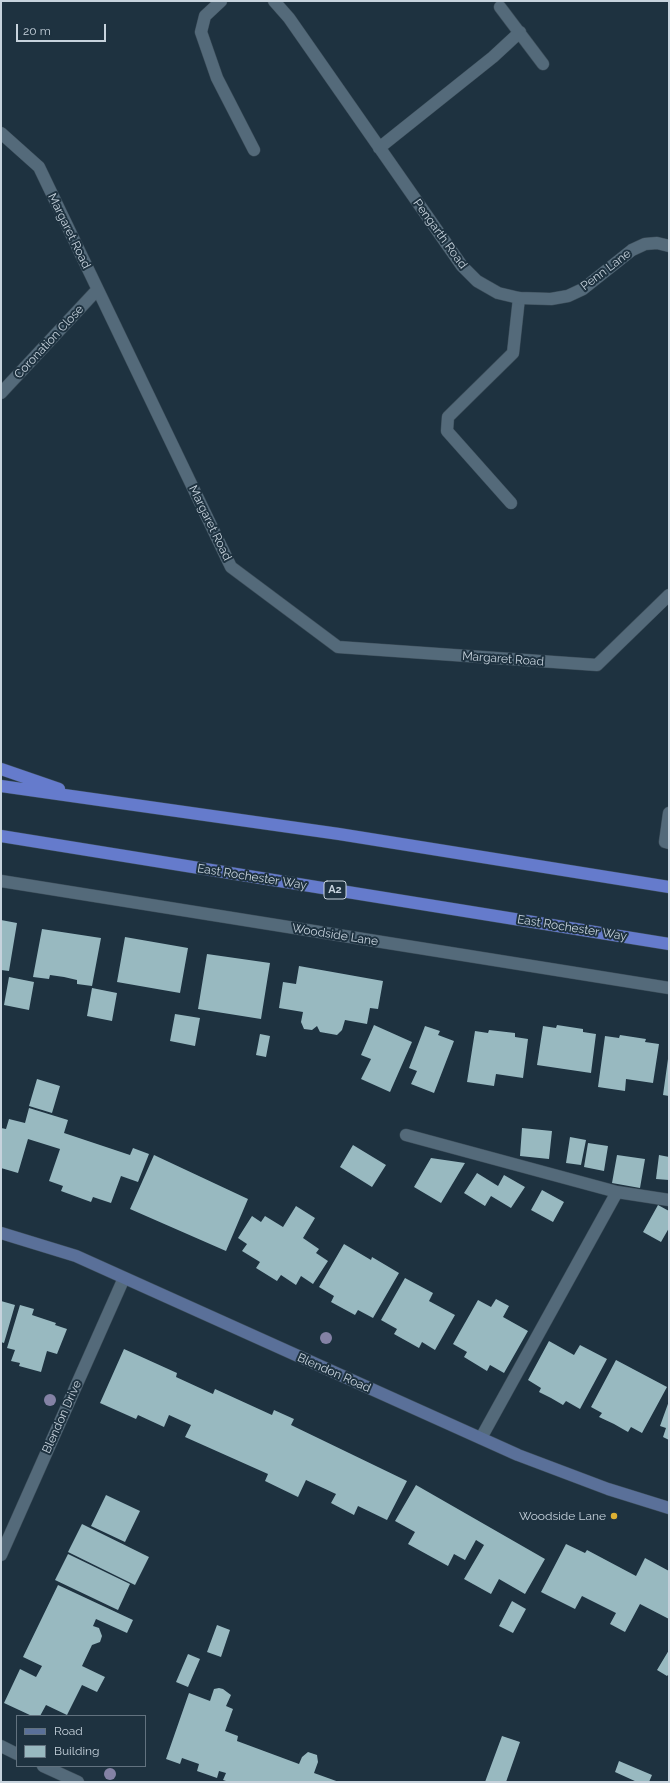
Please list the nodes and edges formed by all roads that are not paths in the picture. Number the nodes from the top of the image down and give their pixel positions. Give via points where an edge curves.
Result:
1 (220, 1) edge
2 (274, 1) edge
3 (500, 7) dead end
4 (520, 32) junction
5 (543, 64) dead end
6 (1, 133) edge
7 (379, 148) junction
8 (254, 150) dead end
9 (669, 246) edge
10 (97, 290) junction
11 (519, 298) junction
12 (1, 393) edge
13 (510, 503) dead end
14 (669, 595) edge
15 (1, 769) edge
16 (1, 786) edge
17 (89, 799) junction
18 (669, 813) edge
19 (1, 836) edge
20 (669, 843) edge
21 (1, 881) edge
22 (669, 887) edge
23 (669, 944) edge
24 (669, 988) edge
25 (406, 1135) dead end
26 (617, 1192) junction
27 (669, 1200) edge
28 (1, 1233) edge
29 (124, 1278) junction
30 (481, 1438) junction
31 (669, 1508) edge
32 (1, 1555) edge
33 (1, 1746) edge
34 (16, 1754) edge
35 (45, 1767) edge
36 (78, 1782) edge

1 - 8 street via 205,16 201,32 217,78
2 - 7 street, Pengarth Road via 290,18
3 - 4 street
4 - 5 street
4 - 7 street via 493,57
6 - 10 street, Margaret Road via 39,167
7 - 11 street, Pengarth Road via 462,266 478,281 498,293
9 - 11 street, Penn Lane via 645,244 632,250 584,289 568,296 551,299
10 - 12 street, Coronation Close
10 - 14 street, Margaret Road via 232,567 338,647 597,665
11 - 13 street via 513,353 448,417 447,431
15 - 17 highway
16 - 17 highway
17 - 22 highway via 339,834
18 - 20 street via 665,842
19 - 23 highway, East Rochester Way / A2
21 - 24 street, Woodside Lane
25 - 26 street
26 - 27 street
26 - 30 street
28 - 29 main road, Blendon Road via 76,1256
29 - 30 main road, Blendon Road
29 - 32 street, Blendon Drive
30 - 31 main road, Blendon Road via 608,1489
33 - 34 street
35 - 36 street

